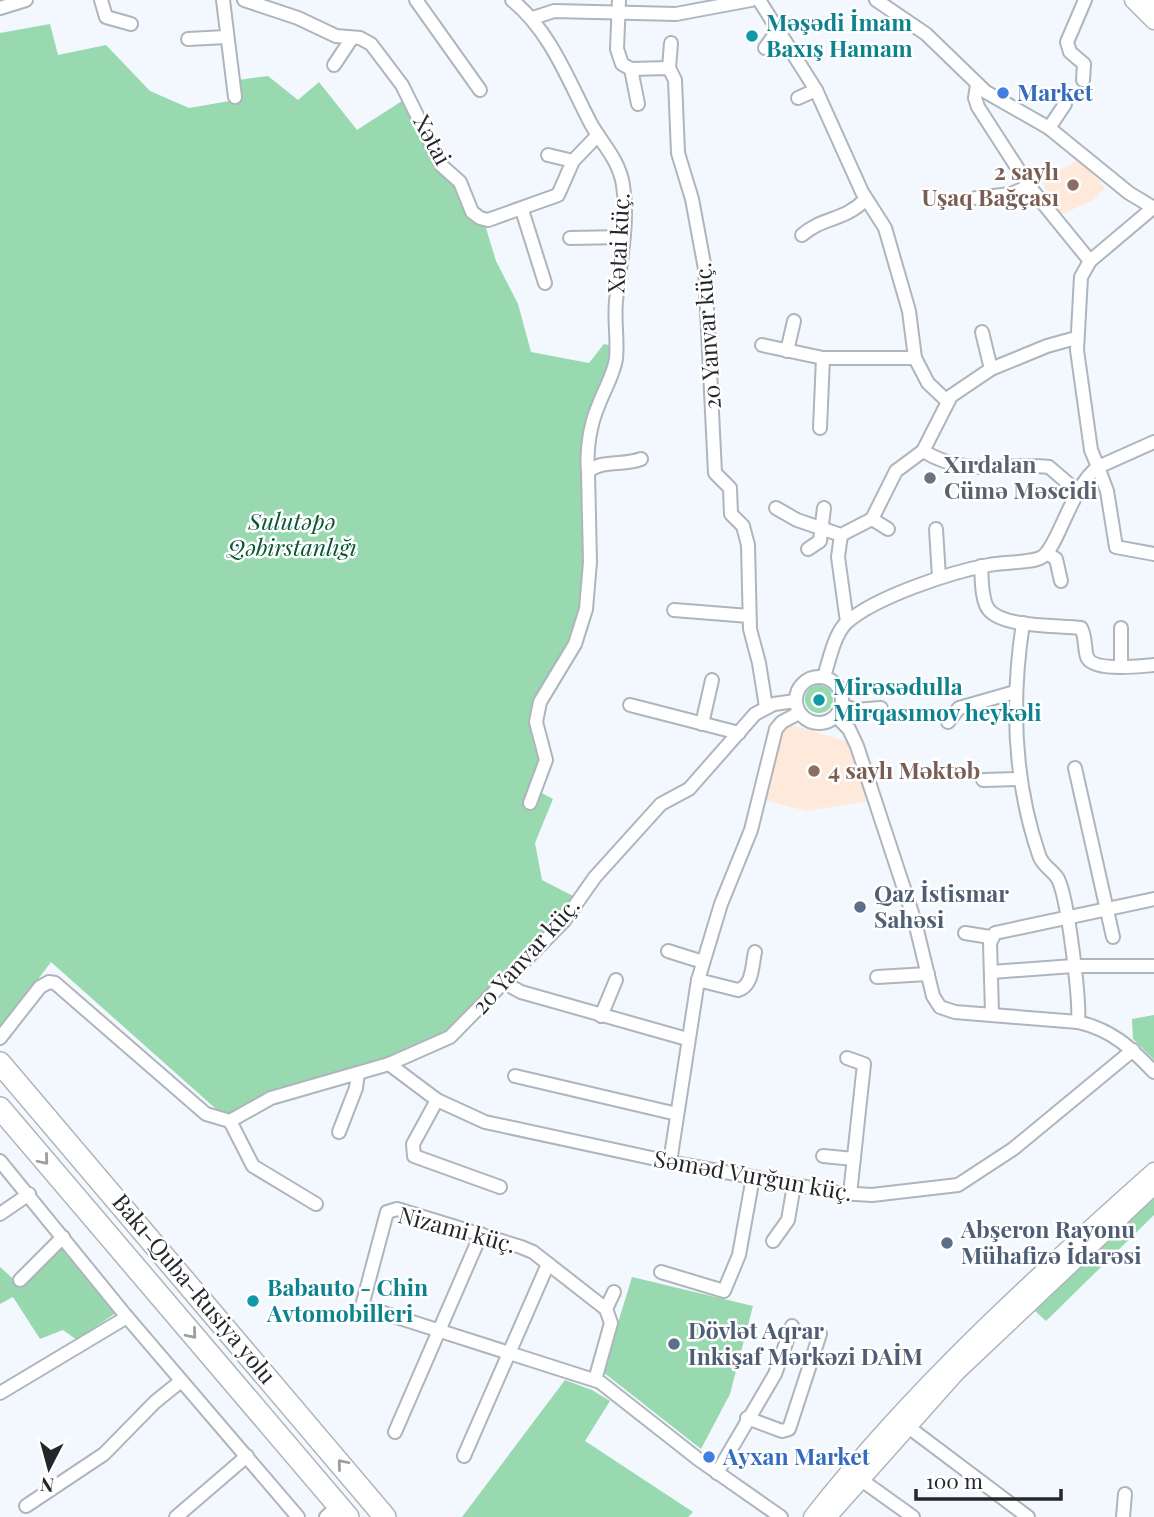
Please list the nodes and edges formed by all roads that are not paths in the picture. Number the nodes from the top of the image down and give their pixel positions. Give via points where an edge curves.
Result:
1 (26, 0) edge
2 (102, 0) edge
3 (223, 0) edge
4 (244, 0) edge
5 (416, 0) edge
6 (512, 0) edge
7 (751, 0) edge
8 (759, 0) edge
9 (876, 0) edge
10 (1085, 0) edge
11 (1133, 0) edge
12 (1149, 0) edge
13 (6, 4) edge
14 (619, 5) edge
15 (1154, 5) edge
16 (533, 18) junction
17 (1154, 20) edge
18 (131, 24) dead end
19 (778, 30) junction
20 (226, 37) junction
21 (352, 38) junction
22 (188, 39) dead end
23 (671, 43) dead end
24 (765, 48) dead end
25 (334, 65) dead end
26 (669, 68) junction
27 (631, 69) junction
28 (1083, 80) dead end
29 (977, 85) junction
30 (480, 90) dead end
31 (816, 90) junction
32 (235, 97) dead end
33 (798, 98) dead end
34 (638, 104) dead end
35 (1065, 104) dead end
36 (1049, 128) junction
37 (598, 135) junction
38 (548, 155) dead end
39 (573, 161) junction
40 (1029, 186) junction
41 (976, 198) dead end
42 (866, 199) junction
43 (1154, 207) edge
44 (522, 210) junction
45 (802, 235) dead end
46 (623, 237) junction
47 (570, 238) dead end
48 (1090, 261) junction
49 (545, 283) dead end
50 (794, 320) dead end
51 (982, 331) dead end
52 (1076, 338) junction
53 (762, 345) dead end
54 (787, 351) junction
55 (823, 358) junction
56 (915, 358) junction
57 (991, 369) junction
58 (947, 401) junction
59 (820, 428) dead end
60 (1154, 442) edge
61 (923, 451) junction
62 (641, 459) dead end
63 (1098, 467) junction
64 (588, 471) junction
65 (1077, 491) junction
66 (776, 508) dead end
67 (824, 508) dead end
68 (872, 519) junction
69 (936, 529) dead end
70 (821, 530) junction
71 (888, 530) dead end
72 (841, 535) junction
73 (808, 549) dead end
74 (1047, 552) junction
75 (1154, 554) edge
76 (981, 566) junction
77 (939, 577) junction
78 (1061, 581) dead end
79 (674, 610) dead end
80 (749, 616) junction
81 (847, 622) junction
82 (1023, 623) junction
83 (1121, 628) dead end
84 (1154, 665) edge
85 (1121, 667) junction
86 (824, 677) junction
87 (712, 680) dead end
88 (1015, 692) junction
89 (630, 705) dead end
90 (766, 707) junction
91 (797, 707) junction
92 (881, 708) dead end
93 (839, 711) junction
94 (948, 722) dead end
95 (702, 724) junction
96 (739, 733) junction
97 (1074, 768) dead end
98 (1019, 779) junction
99 (983, 780) dead end
100 (530, 803) dead end
101 (1154, 899) edge
102 (1107, 909) junction
103 (1066, 918) junction
104 (965, 933) dead end
105 (990, 937) junction
106 (1114, 937) dead end
107 (668, 951) dead end
108 (755, 952) dead end
109 (703, 962) junction
110 (1073, 966) junction
111 (1154, 966) edge
112 (992, 972) junction
113 (928, 974) junction
114 (877, 977) dead end
115 (617, 980) dead end
116 (698, 980) junction
117 (503, 982) junction
118 (992, 1013) junction
119 (601, 1016) junction
120 (1078, 1022) junction
121 (0, 1038) edge
122 (687, 1039) junction
123 (1133, 1050) junction
124 (847, 1058) dead end
125 (0, 1063) edge
126 (389, 1064) junction
127 (1154, 1072) edge
128 (358, 1073) junction
129 (515, 1076) dead end
130 (437, 1100) junction
131 (0, 1108) edge
132 (677, 1114) junction
133 (230, 1121) junction
134 (339, 1132) dead end
135 (824, 1156) dead end
136 (854, 1158) junction
137 (0, 1161) edge
138 (670, 1162) junction
139 (1154, 1171) edge
140 (752, 1177) junction
141 (794, 1185) junction
142 (500, 1186) dead end
143 (1154, 1186) edge
144 (850, 1194) junction
145 (29, 1195) junction
146 (316, 1204) dead end
147 (0, 1214) edge
148 (481, 1234) junction
149 (62, 1237) junction
150 (773, 1241) dead end
151 (548, 1264) junction
152 (661, 1272) dead end
153 (20, 1280) dead end
154 (614, 1292) dead end
155 (606, 1309) junction
156 (127, 1317) junction
157 (792, 1326) dead end
158 (440, 1331) junction
159 (820, 1334) dead end
160 (511, 1354) junction
161 (595, 1380) junction
162 (181, 1381) junction
163 (0, 1393) edge
164 (747, 1418) junction
165 (907, 1426) junction
166 (395, 1432) dead end
167 (247, 1457) junction
168 (464, 1457) dead end
169 (717, 1473) junction
170 (860, 1479) junction
171 (361, 1488) junction
172 (1125, 1494) dead end
173 (26, 1506) dead end
174 (339, 1514) edge
175 (176, 1517) edge
176 (298, 1517) edge
177 (385, 1517) edge
178 (391, 1517) edge
179 (781, 1517) edge
180 (812, 1517) edge
181 (828, 1517) edge
182 (913, 1517) edge
183 (1028, 1517) edge
184 (1123, 1517) edge

1 - 13 street
2 - 18 street via 106,17
3 - 20 street
4 - 21 street, Xətai
5 - 30 street
6 - 16 street, Xətai küç.
7 - 14 street via 676,14
8 - 19 street
9 - 29 street via 926,34
10 - 28 street via 1066,43 1083,64
11 - 17 main road
12 - 15 main road
14 - 16 street via 554,11
14 - 27 street via 618,57
16 - 37 street, Xətai küç.
19 - 24 street
19 - 31 street
20 - 22 street
20 - 32 street
21 - 25 street
21 - 44 street, Xətai via 371,44 402,85 442,166 460,182 475,216 488,220
23 - 26 street, 20 Yanvar küç.
26 - 27 street
26 - 80 street, 20 Yanvar küç. via 675,80 678,153 705,269 715,473 730,488 731,514 745,531
27 - 34 street
29 - 36 street
29 - 40 street via 978,107
31 - 33 street
31 - 42 street
35 - 36 street
36 - 43 street via 1129,193
37 - 39 street, Xətai
37 - 46 street, Xətai küç. via 616,161 623,185
38 - 39 street
39 - 44 street, Xətai via 558,195
40 - 41 street via 1011,194
40 - 48 street
42 - 45 street via 848,215 817,223
42 - 56 street via 895,254
43 - 48 street
44 - 49 street
46 - 47 street
46 - 64 street, Xətai küç. via 615,309 616,359 595,415
48 - 52 street via 1081,277
50 - 54 street
51 - 57 street
52 - 57 street
52 - 63 street via 1091,450
53 - 54 street
54 - 55 street
55 - 56 street
55 - 59 street
56 - 58 street via 928,383
57 - 58 street
58 - 61 street
60 - 63 street
61 - 65 street via 969,469 1049,467
61 - 68 street via 896,471
62 - 64 street
63 - 65 street
63 - 75 street via 1107,491 1116,547
64 - 100 street, Xətai küç. via 586,609 575,644 540,702 536,722 546,760
65 - 74 street
66 - 70 street
67 - 70 street
68 - 71 street
68 - 72 street
69 - 77 street
70 - 72 street
70 - 73 street via 817,544
72 - 81 street via 838,557
74 - 76 street via 1037,559
74 - 78 street via 1056,559
76 - 77 street
76 - 82 street via 990,612
77 - 81 street
79 - 80 street
80 - 90 street, 20 Yanvar küç.
81 - 86 street
82 - 85 street via 1081,628 1090,661
82 - 88 street
83 - 85 street
84 - 85 street
86 - 91 street via 801,684
86 - 93 street via 839,687
87 - 95 street
88 - 94 street via 959,708
88 - 98 street
89 - 95 street
90 - 91 street
90 - 96 street, 20 Yanvar küç.
91 - 93 street via 808,721 820,724
91 - 109 street via 776,729 751,830
92 - 93 street
93 - 113 street via 857,746
95 - 96 street
96 - 117 street, 20 Yanvar küç. via 689,789 661,804 600,871 564,921
97 - 102 street
98 - 99 street
98 - 103 street via 1039,856 1057,878
101 - 102 street
102 - 103 street
102 - 106 street
103 - 105 street
103 - 110 street
104 - 105 street
105 - 112 street
107 - 109 street
108 - 116 street via 744,989
109 - 116 street
110 - 111 street
110 - 112 street
110 - 120 street
112 - 118 street
113 - 114 street
113 - 118 street via 940,1007
115 - 119 street
116 - 122 street
117 - 119 street via 521,992
117 - 126 street, 20 Yanvar küç. via 450,1037
118 - 120 street
119 - 122 street
120 - 123 street via 1108,1030
121 - 133 street via 40,987 50,982 210,1118
122 - 132 street
123 - 127 street
123 - 144 street, Səməd Vurğun küç. via 1013,1149 958,1185
124 - 136 street via 864,1064
171 -> 125 highway, Bakı-Quba-Rusiya yolu
126 - 128 street, 20 Yanvar küç.
126 - 130 street, Səməd Vurğun küç.
128 - 133 street, 20 Yanvar küç. via 286,1092
128 - 134 street
129 - 132 street
130 - 138 street, Səməd Vurğun küç. via 468,1116 518,1131
130 - 142 street via 413,1144 414,1156
131 -> 174 highway, Bakı-Quba-Rusiya yolu
132 - 138 street
133 - 146 street via 253,1166
135 - 136 street
136 - 144 street
137 - 145 street
138 - 140 street, Səməd Vurğun küç.
139 - 180 main road via 971,1341
140 - 141 street, Səməd Vurğun küç.
140 - 152 street via 739,1255 724,1291
141 - 144 street, Səməd Vurğun küç.
141 - 150 street via 788,1220
143 - 165 main road via 1022,1308
145 - 147 street
145 - 149 street
148 - 151 street, Nizami küç. via 521,1247
148 - 158 street
148 - 158 street, Nizami küç. via 397,1209 387,1212 362,1306
149 - 153 street
149 - 156 street
151 - 155 street, Nizami küç.
151 - 160 street
154 - 155 street
155 - 161 street via 611,1323
156 - 162 street
156 - 163 street
157 - 164 street via 775,1374
158 - 160 street, Nizami küç.
158 - 166 street
159 - 164 street via 789,1429 782,1431
160 - 161 street, Nizami küç.
160 - 168 street
161 - 169 street, Nizami küç.
162 - 167 street
162 - 173 street via 104,1454
164 - 169 street
165 - 170 main road
165 - 183 street
167 - 175 street
167 - 176 street
169 - 179 street, Nizami küç.
170 - 181 main road
170 - 182 street
171 - 177 highway, Bakı-Quba-Rusiya yolu
171 - 178 highway
172 - 184 street

